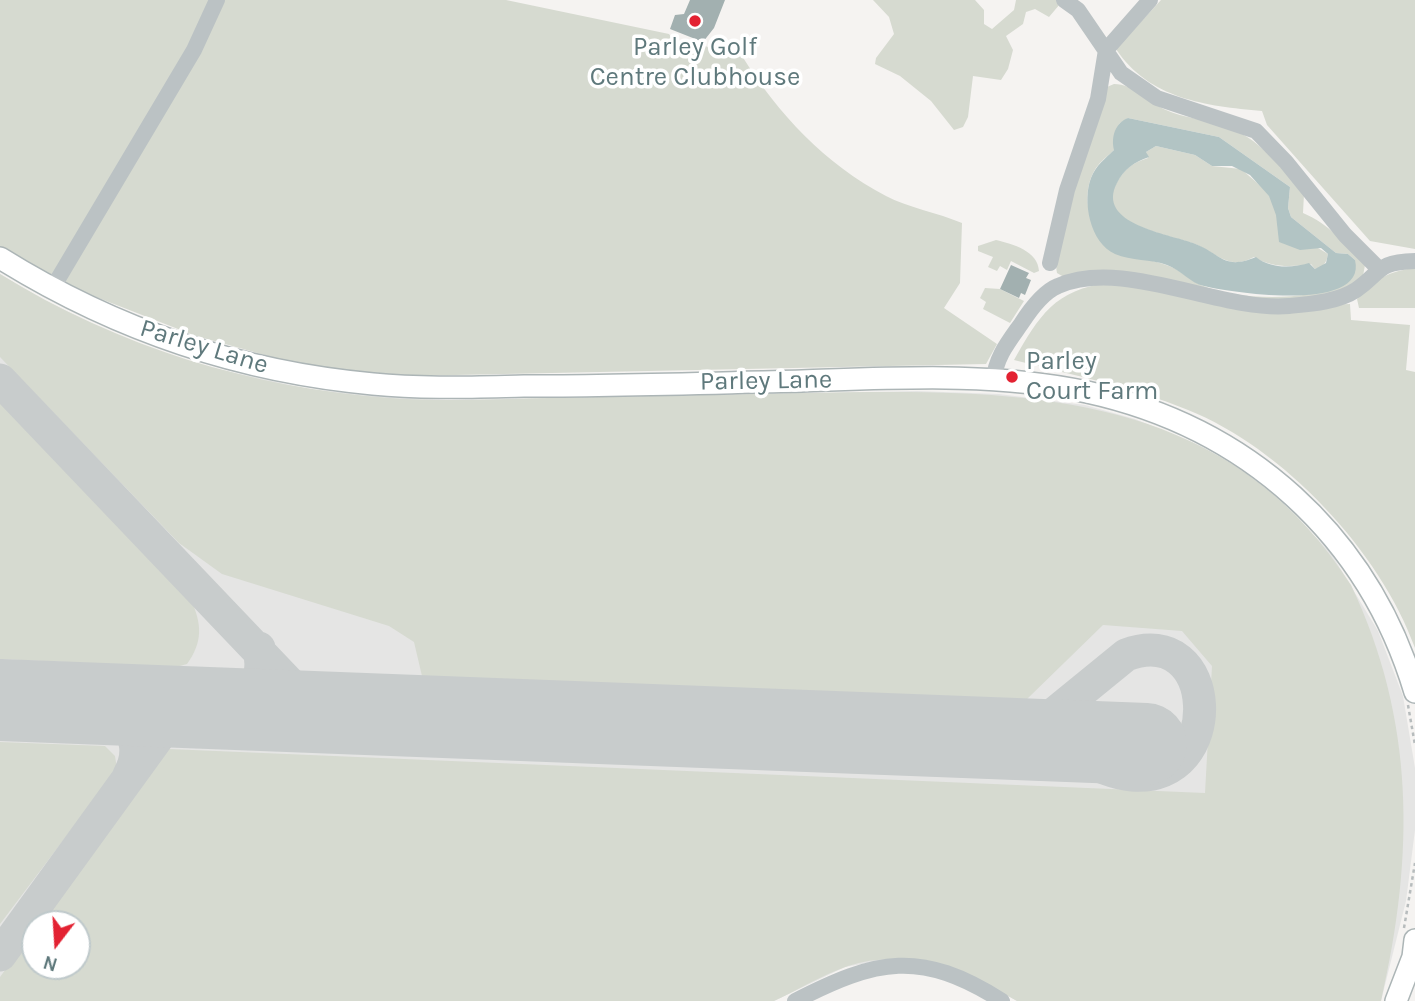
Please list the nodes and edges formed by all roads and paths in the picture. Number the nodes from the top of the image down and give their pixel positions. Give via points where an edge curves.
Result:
1 (217, 0) edge
2 (1064, 0) edge
3 (1150, 0) edge
4 (1106, 50) junction
5 (0, 258) edge
6 (1415, 261) edge
7 (1050, 263) dead end
8 (1378, 268) junction
9 (52, 289) junction
10 (994, 380) junction
11 (1410, 694) edge
12 (1415, 745) edge
13 (1414, 949) edge
14 (1401, 999) edge
15 (795, 1001) edge
16 (1002, 1001) edge

1 - 9 street via 194,50
2 - 4 street via 1078,10
3 - 4 street
4 - 7 street via 1098,99 1067,190
4 - 8 street via 1121,74 1157,98 1255,131
5 - 9 main road, Parley Lane
6 - 8 street
8 - 10 street via 1347,294 1285,306 1099,277 1060,285 1025,318 996,364
9 - 10 main road, Parley Lane via 120,321 204,352 299,375 378,384
10 - 11 main road, Parley Lane via 1085,391 1129,403 1172,418 1243,455 1308,508 1355,564 1389,623
11 - 12 path
13 - 14 main road
15 - 16 street via 845,975 901,965 947,972

